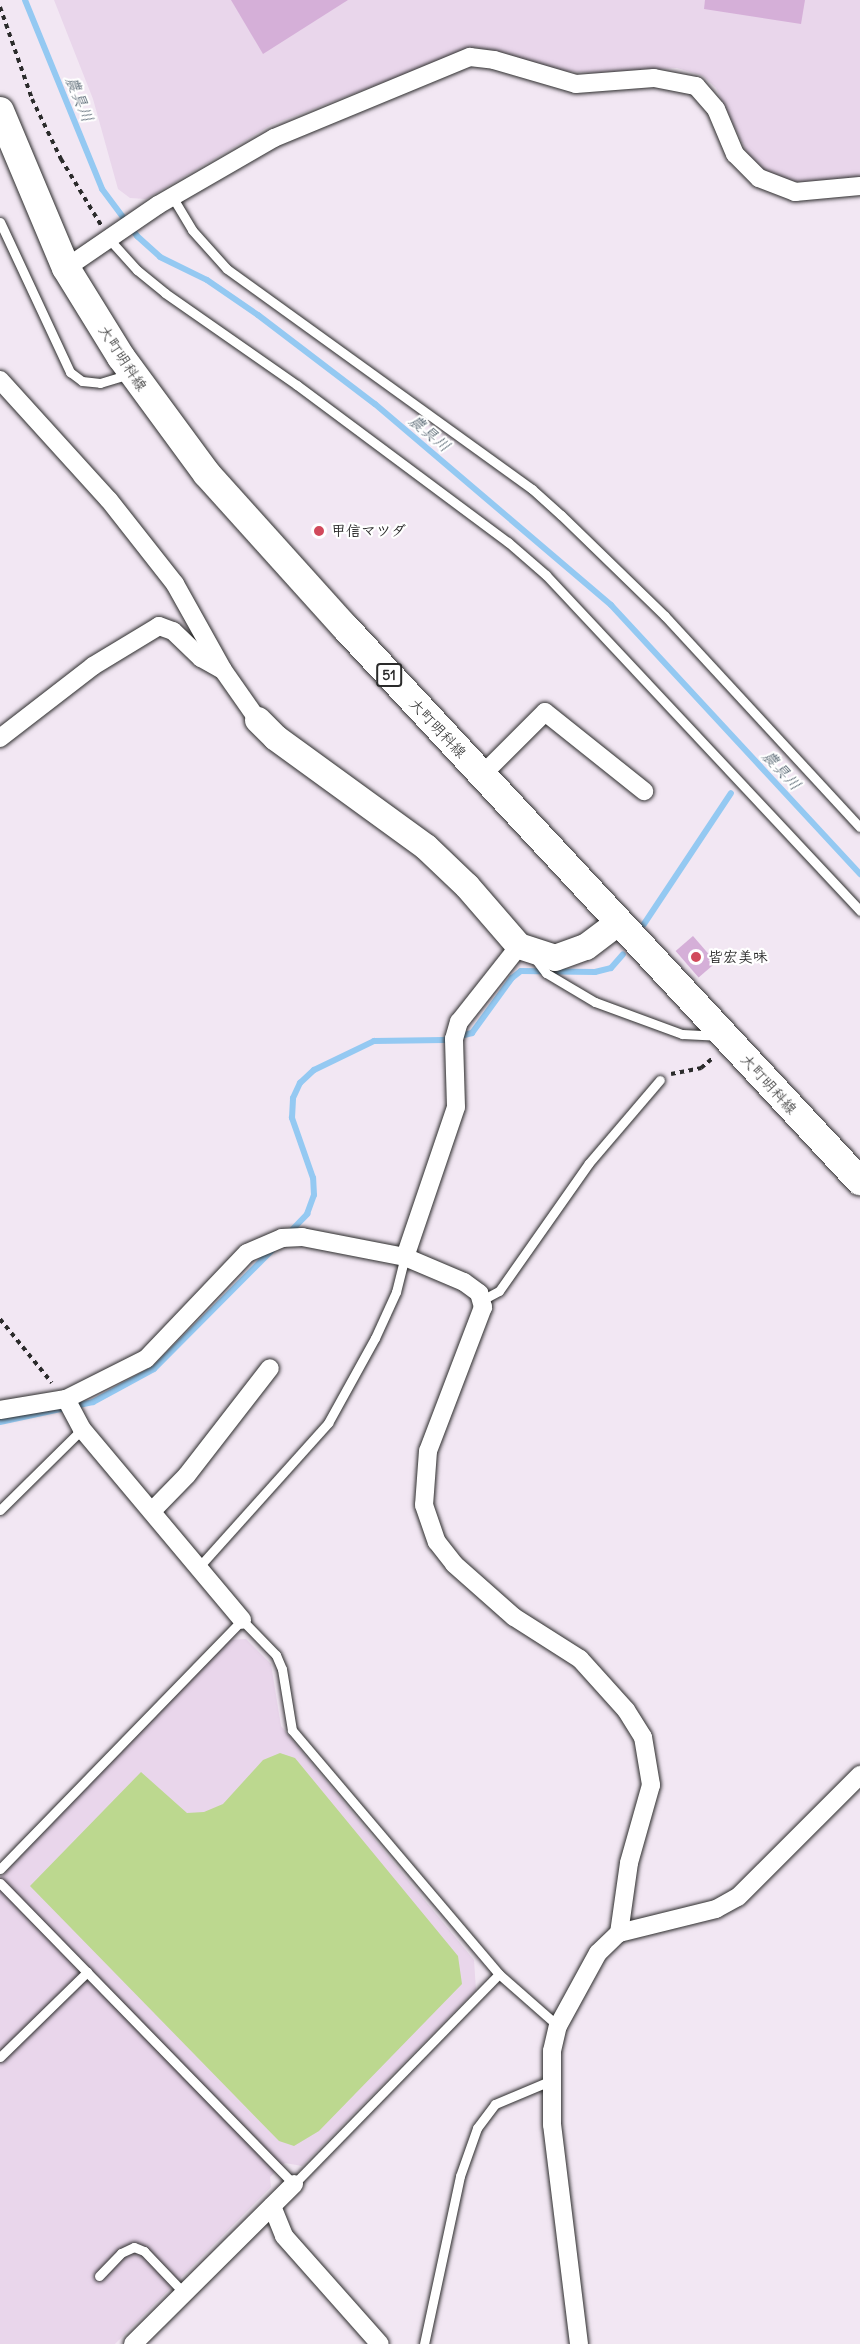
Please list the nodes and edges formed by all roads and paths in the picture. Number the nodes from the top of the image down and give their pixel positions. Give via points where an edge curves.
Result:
1 (0, 7) edge
2 (0, 111) edge
3 (860, 186) edge
4 (166, 202) junction
5 (0, 222) edge
6 (112, 237) junction
7 (66, 268) junction
8 (132, 373) junction
9 (0, 380) edge
10 (223, 670) junction
11 (258, 720) joint
12 (0, 738) edge
13 (482, 775) junction
14 (644, 791) dead end
15 (860, 827) edge
16 (860, 911) edge
17 (618, 923) junction
18 (525, 949) junction
19 (718, 1041) junction
20 (660, 1080) joint
21 (860, 1181) edge
22 (405, 1257) junction
23 (482, 1300) junction
24 (0, 1319) edge
25 (270, 1368) dead end
26 (66, 1399) junction
27 (0, 1410) edge
28 (82, 1429) junction
29 (0, 1510) edge
30 (152, 1512) junction
31 (198, 1568) junction
32 (242, 1620) junction
33 (860, 1775) edge
34 (0, 1869) edge
35 (0, 1882) edge
36 (619, 1933) junction
37 (87, 1972) junction
38 (499, 1974) junction
39 (558, 2026) junction
40 (0, 2057) edge
41 (552, 2080) junction
42 (294, 2184) junction
43 (272, 2206) junction
44 (99, 2276) dead end
45 (184, 2293) junction
46 (133, 2344) edge
47 (380, 2344) edge
48 (424, 2344) edge
49 (579, 2344) edge

1 - 6 path via 32,99 61,159
2 - 7 main road, 大町明科線 / 51
3 - 4 street via 795,192 759,178 735,154 716,109 696,86 654,78 576,84 494,60 470,57 273,138
4 - 6 street
4 - 15 lane via 227,269 532,489 561,515 665,616
5 - 8 lane via 70,372 82,381 100,383
6 - 7 street
6 - 16 lane via 136,270 165,293 297,385 538,569 596,625
7 - 8 main road, 大町明科線 / 51
8 - 13 main road, 大町明科線 / 51 via 207,474
9 - 10 street via 109,500 175,584
10 - 11 street
10 - 12 street via 201,658 173,631 159,626 93,666
11 - 18 street via 276,738 426,847
13 - 14 street via 545,712
13 - 17 main road, 大町明科線 / 51
17 - 18 street via 571,954 555,958
17 - 19 main road, 大町明科線 / 51
18 - 19 lane via 546,973 595,1002 682,1034
18 - 22 street via 459,1022 454,1039 456,1107
19 - 20 path via 714,1060 702,1068 669,1074
19 - 21 main road, 大町明科線 / 51
20 - 23 lane via 590,1163 499,1291
22 - 23 street via 464,1282
22 - 26 street via 302,1237 261,1244 247,1253 146,1359
22 - 31 lane via 396,1292 375,1338 328,1423
23 - 36 street via 483,1307 428,1451 424,1505 437,1542 454,1564 514,1617 580,1659 626,1710 643,1737 651,1785 629,1863
24 - 26 path
25 - 30 street via 188,1475
26 - 27 street
26 - 28 street
28 - 29 lane
28 - 30 street
30 - 31 street
31 - 32 street
32 - 34 lane
32 - 38 lane via 276,1655 292,1730
33 - 36 street via 738,1897 716,1909
35 - 37 lane
36 - 39 street via 598,1953
37 - 40 lane
37 - 42 lane
38 - 39 lane
38 - 42 lane
39 - 41 street
41 - 48 lane via 495,2104 477,2128 460,2176
41 - 49 street via 552,2125
42 - 43 street
43 - 45 street
43 - 47 street via 284,2236
44 - 45 lane via 121,2253 134,2247 144,2251
45 - 46 street

